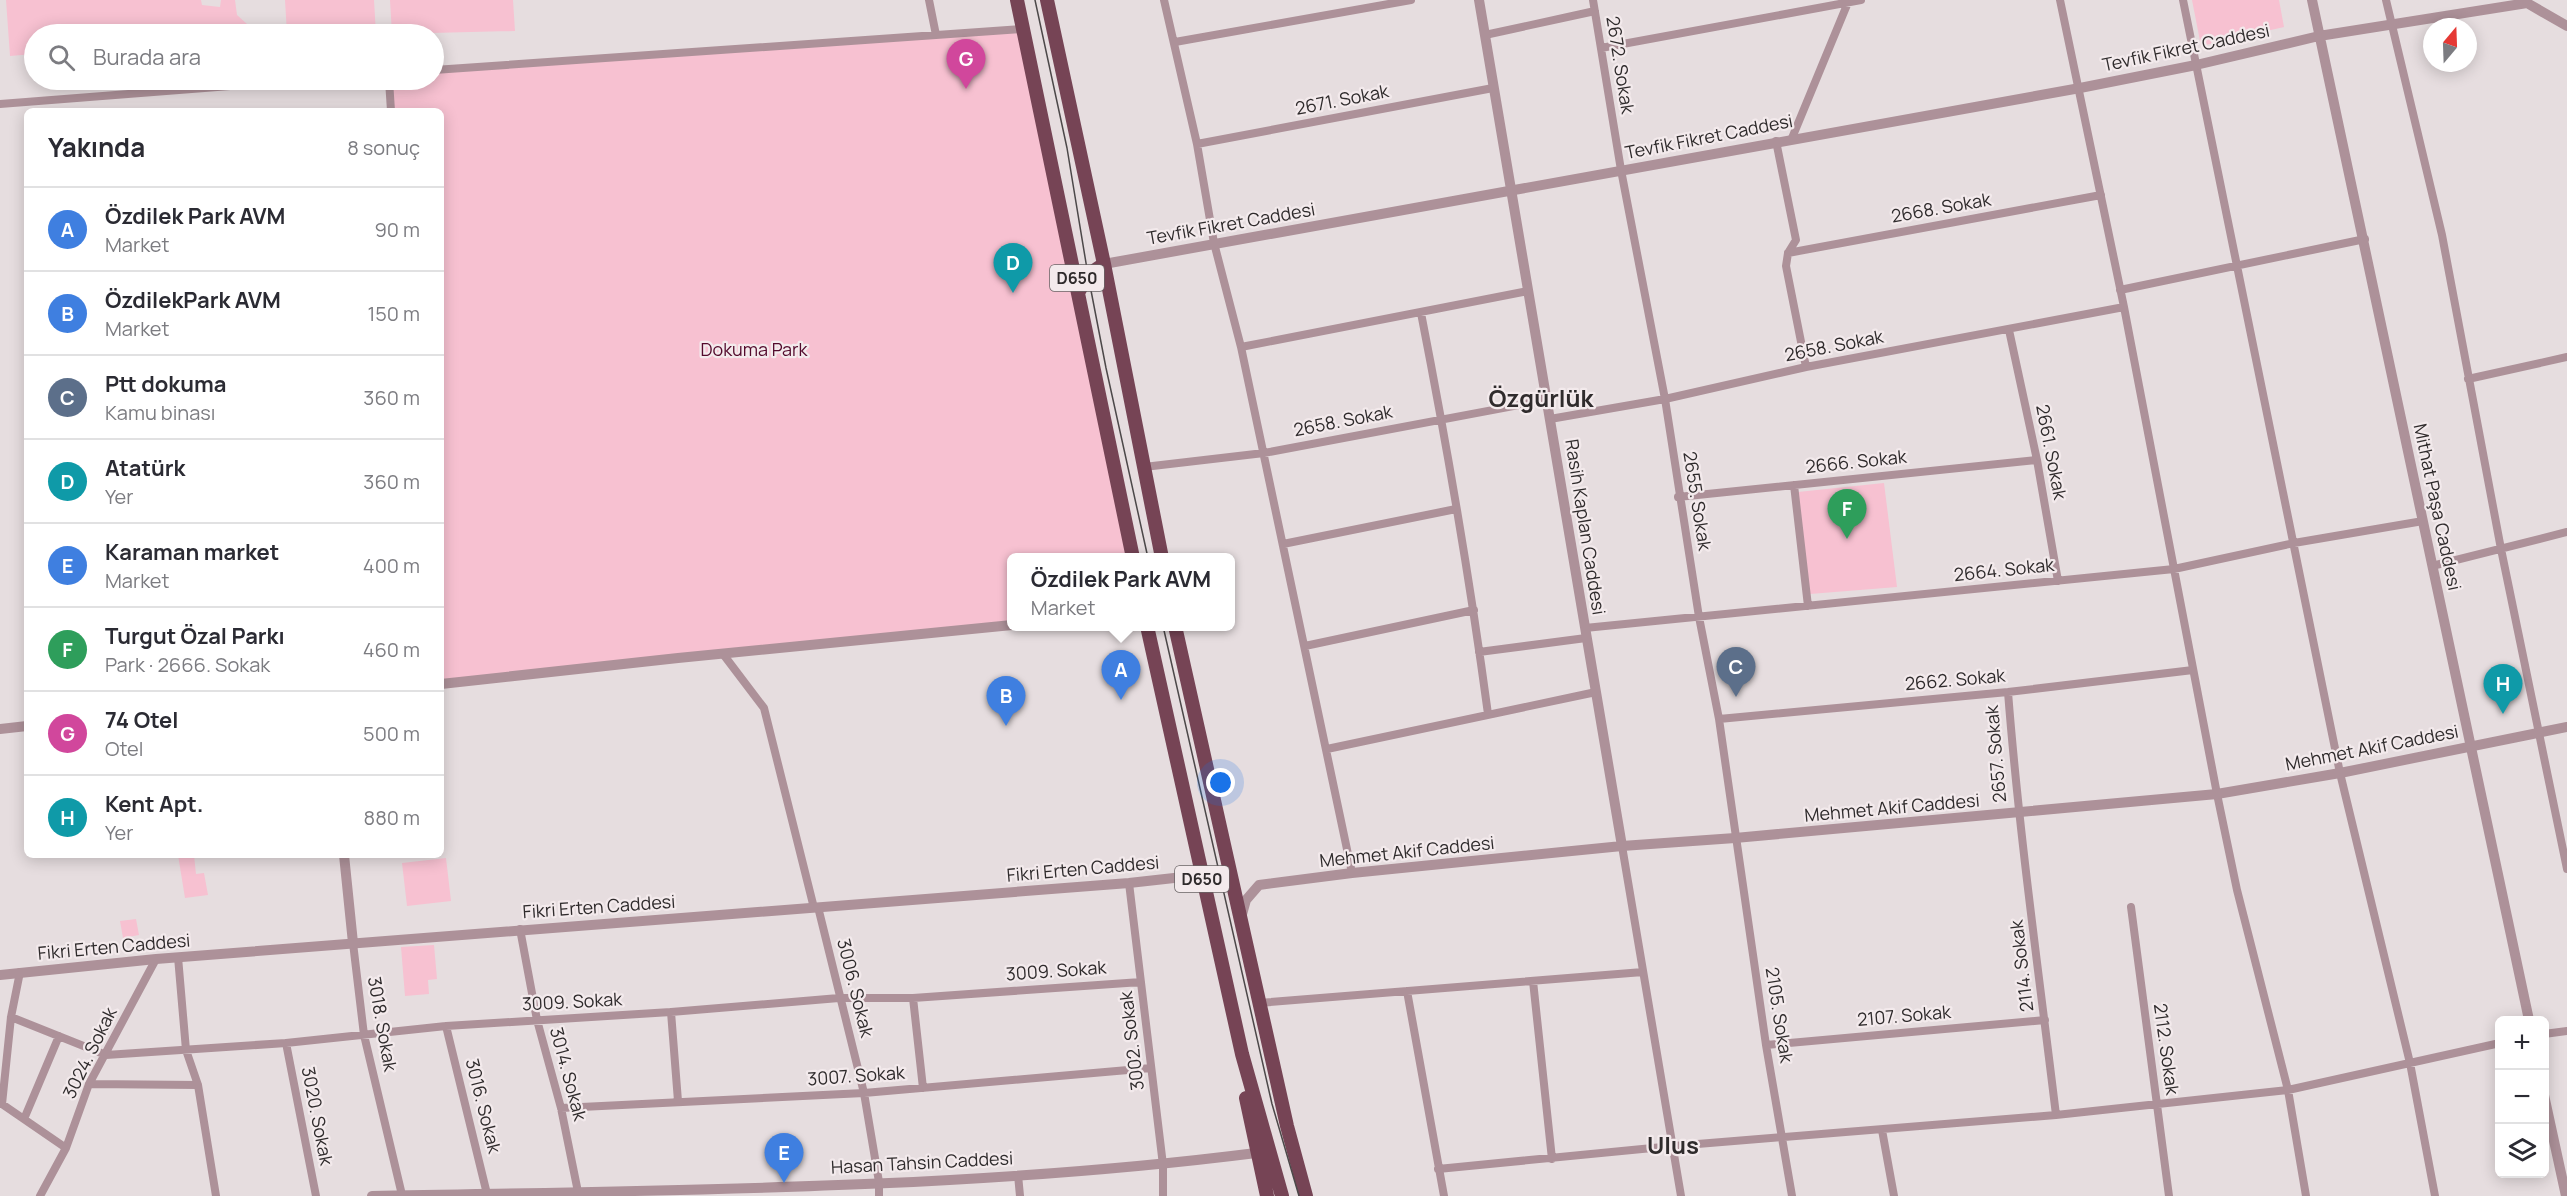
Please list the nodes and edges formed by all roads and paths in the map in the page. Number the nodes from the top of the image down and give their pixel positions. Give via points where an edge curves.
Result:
1 (929, 0) edge
2 (1017, 0) edge
3 (1047, 0) edge
4 (1164, 0) edge
5 (1411, 0) edge
6 (1479, 0) edge
7 (1593, 0) edge
8 (1861, 0) edge
9 (2060, 0) edge
10 (2183, 0) edge
11 (2312, 0) edge
12 (2386, 0) edge
13 (1848, 1) edge
14 (1595, 11) junction
15 (2391, 26) junction
16 (2567, 26) edge
17 (1023, 29) junction
18 (936, 35) junction
19 (1485, 35) junction
20 (2319, 36) junction
21 (1175, 42) junction
22 (1601, 48) junction
23 (2196, 65) junction
24 (444, 69) edge
25 (1493, 88) junction
26 (2080, 88) junction
27 (179, 90) edge
28 (390, 90) edge
29 (0, 104) edge
30 (391, 108) edge
31 (1792, 138) junction
32 (1776, 141) junction
33 (1197, 144) junction
34 (1621, 170) junction
35 (1511, 190) junction
36 (2101, 195) junction
37 (2365, 239) junction
38 (1214, 243) junction
39 (1788, 253) junction
40 (1104, 264) junction
41 (2238, 264) junction
42 (2120, 290) junction
43 (1079, 291) junction
44 (1528, 291) junction
45 (2124, 307) junction
46 (1420, 314) junction
47 (2009, 330) junction
48 (1241, 346) junction
49 (2567, 357) edge
50 (1806, 367) junction
51 (2468, 379) junction
52 (1665, 399) junction
53 (1546, 400) junction
54 (1442, 419) junction
55 (1550, 419) junction
56 (1264, 453) junction
57 (2037, 460) junction
58 (1144, 467) junction
59 (1794, 485) junction
60 (1678, 497) junction
61 (1456, 508) junction
62 (2423, 520) junction
63 (2567, 532) edge
64 (2294, 543) junction
65 (1283, 544) junction
66 (2501, 549) junction
67 (1132, 553) edge
68 (1161, 553) edge
69 (2432, 566) junction
70 (2174, 569) junction
71 (2058, 581) junction
72 (1808, 606) junction
73 (1474, 610) junction
74 (1699, 617) junction
75 (1007, 625) edge
76 (1148, 631) edge
77 (1175, 631) edge
78 (1586, 633) junction
79 (1305, 646) junction
80 (1479, 652) junction
81 (723, 654) junction
82 (2193, 670) junction
83 (444, 684) edge
84 (1596, 692) junction
85 (2008, 692) junction
86 (1488, 714) junction
87 (1719, 719) junction
88 (24, 726) edge
89 (2567, 727) edge
90 (0, 729) edge
91 (2540, 734) junction
92 (2469, 746) junction
93 (1327, 749) junction
94 (2340, 773) junction
95 (2217, 794) junction
96 (2018, 813) junction
97 (1735, 838) junction
98 (1622, 846) junction
99 (344, 858) edge
100 (2567, 869) edge
101 (1352, 873) junction
102 (1201, 875) junction
103 (1129, 883) junction
104 (2131, 907) dead end
105 (816, 908) junction
106 (1240, 924) junction
107 (520, 930) junction
108 (353, 943) junction
109 (178, 957) junction
110 (156, 959) junction
111 (20, 972) junction
112 (1643, 972) junction
113 (0, 975) edge
114 (1533, 981) junction
115 (1141, 982) junction
116 (1407, 991) junction
117 (839, 998) junction
118 (913, 998) junction
119 (1259, 1003) junction
120 (672, 1012) junction
121 (2528, 1016) edge
122 (11, 1017) junction
123 (537, 1020) junction
124 (2045, 1020) junction
125 (446, 1026) junction
126 (2567, 1031) edge
127 (2549, 1033) edge
128 (364, 1035) junction
129 (59, 1036) junction
130 (286, 1042) junction
131 (2495, 1044) edge
132 (1766, 1045) junction
133 (186, 1050) junction
134 (1242, 1054) junction
135 (106, 1055) junction
136 (2410, 1063) junction
137 (1274, 1066) junction
138 (1151, 1068) junction
139 (89, 1084) junction
140 (198, 1085) junction
141 (923, 1088) junction
142 (2288, 1090) junction
143 (864, 1093) junction
144 (678, 1101) junction
145 (1, 1104) edge
146 (2157, 1105) junction
147 (561, 1108) junction
148 (2056, 1115) junction
149 (2549, 1118) edge
150 (24, 1119) junction
151 (1882, 1130) junction
152 (1784, 1137) junction
153 (1673, 1146) junction
154 (66, 1148) junction
155 (1256, 1153) junction
156 (1552, 1159) junction
157 (1163, 1165) junction
158 (1438, 1169) junction
159 (1018, 1176) junction
160 (879, 1182) junction
161 (779, 1191) edge
162 (578, 1192) junction
163 (487, 1194) junction
164 (40, 1196) edge
165 (216, 1196) edge
166 (316, 1196) edge
167 (372, 1196) edge
168 (402, 1196) edge
169 (879, 1196) edge
170 (1020, 1196) edge
171 (1163, 1196) edge
172 (1267, 1196) edge
173 (1282, 1196) edge
174 (1306, 1196) edge
175 (1314, 1196) edge
176 (1444, 1196) edge
177 (1681, 1196) edge
178 (1792, 1196) edge
179 (1894, 1196) edge
180 (2169, 1196) edge
181 (2306, 1196) edge
182 (2435, 1196) edge
183 (2566, 1196) edge

1 - 18 street
2 - 17 highway, D650
3 - 40 highway, D650
4 - 21 street
5 - 21 street
6 - 19 street, Rasih Kaplan Caddesi
7 - 14 street, 2672. Sokak
8 - 13 street
9 - 26 street
10 - 23 street
11 - 20 street, Mithat Paşa Caddesi
12 - 15 street
13 - 22 street
13 - 31 street
14 - 19 street
14 - 22 street, 2672. Sokak
15 - 16 street, Tevfik Fikret Caddesi via 2527,3
15 - 20 street, Tevfik Fikret Caddesi
15 - 51 street via 2442,235
17 - 18 street
17 - 43 highway, D650
18 - 24 street
19 - 25 street, Rasih Kaplan Caddesi
20 - 23 street, Tevfik Fikret Caddesi
20 - 37 street, Mithat Paşa Caddesi
21 - 33 street
22 - 34 street, 2672. Sokak
23 - 26 street, Tevfik Fikret Caddesi
23 - 41 street
25 - 33 street, 2671. Sokak
25 - 35 street, Rasih Kaplan Caddesi
26 - 31 street, Tevfik Fikret Caddesi
26 - 36 street
27 - 29 street
28 - 30 street
31 - 32 street, Tevfik Fikret Caddesi
32 - 34 street, Tevfik Fikret Caddesi
32 - 39 street via 1796,240
33 - 38 street
34 - 35 street, Tevfik Fikret Caddesi
34 - 52 street, 2655. Sokak
35 - 38 street, Tevfik Fikret Caddesi
35 - 44 street, Rasih Kaplan Caddesi
36 - 39 street, 2668. Sokak
36 - 42 street
37 - 41 street
37 - 62 street, Mithat Paşa Caddesi
38 - 40 street, Tevfik Fikret Caddesi
38 - 48 street
39 - 50 street via 1786,266
40 - 43 highway via 1088,274
40 - 58 highway, D650
41 - 42 street
41 - 64 street
42 - 45 street
43 - 67 highway, D650
44 - 46 street
44 - 53 street, Rasih Kaplan Caddesi
45 - 47 street, 2658. Sokak
45 - 70 street
46 - 48 street
46 - 54 street
47 - 50 street, 2658. Sokak
47 - 57 street, 2661. Sokak
48 - 56 street
49 - 51 street
50 - 52 street, 2658. Sokak
51 - 66 street
52 - 55 street, 2658. Sokak
52 - 60 street, 2655. Sokak
53 - 54 street, 2658. Sokak
53 - 55 street, Rasih Kaplan Caddesi
54 - 56 street, 2658. Sokak
54 - 61 street
55 - 78 street, Rasih Kaplan Caddesi
56 - 58 street, 2658. Sokak
56 - 65 street
57 - 59 street, 2666. Sokak
57 - 71 street, 2661. Sokak
58 - 68 highway, D650
59 - 60 street, 2666. Sokak
59 - 72 street
60 - 74 street, 2655. Sokak
61 - 65 street
61 - 73 street
62 - 64 street, 2664. Sokak
62 - 69 street, Mithat Paşa Caddesi
63 - 66 street
64 - 70 street, 2664. Sokak
64 - 94 street
65 - 79 street
66 - 69 street
66 - 91 street
69 - 92 street, Mithat Paşa Caddesi
70 - 71 street, 2664. Sokak
70 - 82 street
71 - 72 street, 2664. Sokak
72 - 74 street, 2664. Sokak
73 - 79 street
73 - 80 street
74 - 78 street, 2664. Sokak
74 - 87 street, 2655. Sokak
75 - 81 street
76 - 102 highway, D650
77 - 106 highway, D650
78 - 80 street, 2664. Sokak
78 - 84 street, Rasih Kaplan Caddesi
79 - 93 street
80 - 86 street
81 - 83 street
81 - 105 street, 3006. Sokak via 764,708
82 - 85 street, 2662. Sokak
82 - 95 street
84 - 86 street
84 - 98 street, Rasih Kaplan Caddesi
85 - 87 street, 2662. Sokak
85 - 96 street, 2657. Sokak
86 - 93 street
87 - 97 street, 2655. Sokak
88 - 90 street
89 - 91 street, Mehmet Akif Caddesi
91 - 92 street, Mehmet Akif Caddesi
91 - 100 street
92 - 94 street, Mehmet Akif Caddesi
92 - 121 street, Mithat Paşa Caddesi
93 - 101 street
94 - 95 street, Mehmet Akif Caddesi
94 - 136 street
95 - 96 street, Mehmet Akif Caddesi
95 - 142 street
96 - 97 street, Mehmet Akif Caddesi
96 - 124 street, 2114. Sokak
97 - 98 street, Mehmet Akif Caddesi
97 - 132 street, 2105. Sokak
98 - 101 street, Mehmet Akif Caddesi
98 - 112 street
99 - 108 street, 3018. Sokak
101 - 106 street, Mehmet Akif Caddesi via 1259,885 1246,900
102 - 103 street, Fikri Erten Caddesi
102 - 134 highway, D650
103 - 105 street, Fikri Erten Caddesi
103 - 115 street, 3002. Sokak
104 - 146 street, 2112. Sokak
105 - 107 street, Fikri Erten Caddesi
105 - 117 street, 3006. Sokak
106 - 119 highway, D650
107 - 108 street, Fikri Erten Caddesi
107 - 123 street, 3014. Sokak
108 - 109 street, Fikri Erten Caddesi
108 - 128 street, 3018. Sokak
109 - 110 street, Fikri Erten Caddesi
109 - 133 street
110 - 111 street, Fikri Erten Caddesi
110 - 135 street, 3024. Sokak
111 - 113 street, Fikri Erten Caddesi
111 - 122 street
112 - 114 street
112 - 153 street
114 - 116 street
114 - 156 street
115 - 118 street, 3009. Sokak
115 - 138 street, 3002. Sokak
116 - 119 street
116 - 158 street
117 - 118 street, 3009. Sokak
117 - 120 street, 3009. Sokak
117 - 143 street, 3006. Sokak
118 - 141 street
119 - 137 highway, D650
120 - 123 street, 3009. Sokak
120 - 144 street
122 - 129 street, 3009. Sokak
122 - 145 street
123 - 125 street, 3009. Sokak
123 - 147 street, 3014. Sokak
124 - 132 street, 2107. Sokak
124 - 148 street, 2114. Sokak
125 - 128 street, 3009. Sokak
125 - 163 street, 3016. Sokak
126 - 127 street
128 - 130 street, 3009. Sokak
128 - 168 street, 3018. Sokak
129 - 135 street, 3009. Sokak
129 - 150 street
130 - 133 street, 3009. Sokak
130 - 166 street, 3020. Sokak
131 - 136 street
132 - 152 street, 2105. Sokak
133 - 135 street, 3009. Sokak
133 - 140 street
134 - 155 highway
134 - 173 highway, D650
135 - 139 street, 3024. Sokak
136 - 142 street
136 - 182 street
137 - 174 highway, D650
137 - 175 highway via 1294,1118
138 - 141 street, 3007. Sokak
138 - 157 street, 3002. Sokak
139 - 140 street
139 - 154 street, 3024. Sokak
140 - 165 street
141 - 143 street, 3007. Sokak
142 - 146 street
142 - 181 street
143 - 144 street, 3007. Sokak
143 - 160 street, 3006. Sokak
144 - 147 street, 3007. Sokak
145 - 150 street
146 - 148 street
146 - 180 street, 2112. Sokak
147 - 162 street, 3014. Sokak
148 - 151 street
149 - 183 street
150 - 154 street
151 - 152 street
151 - 179 street
152 - 153 street
152 - 178 street, 2105. Sokak
153 - 156 street
153 - 177 street
154 - 164 street, 3024. Sokak
155 - 157 street, Hasan Tahsin Caddesi
155 - 172 highway
156 - 158 street
157 - 159 street, Hasan Tahsin Caddesi
157 - 171 street, 3002. Sokak
158 - 176 street
159 - 160 street, Hasan Tahsin Caddesi
159 - 170 street
160 - 161 street, Hasan Tahsin Caddesi
160 - 169 street, 3006. Sokak
161 - 162 street, Hasan Tahsin Caddesi
162 - 163 street, Hasan Tahsin Caddesi
163 - 168 street, Hasan Tahsin Caddesi
167 - 168 street, Hasan Tahsin Caddesi

